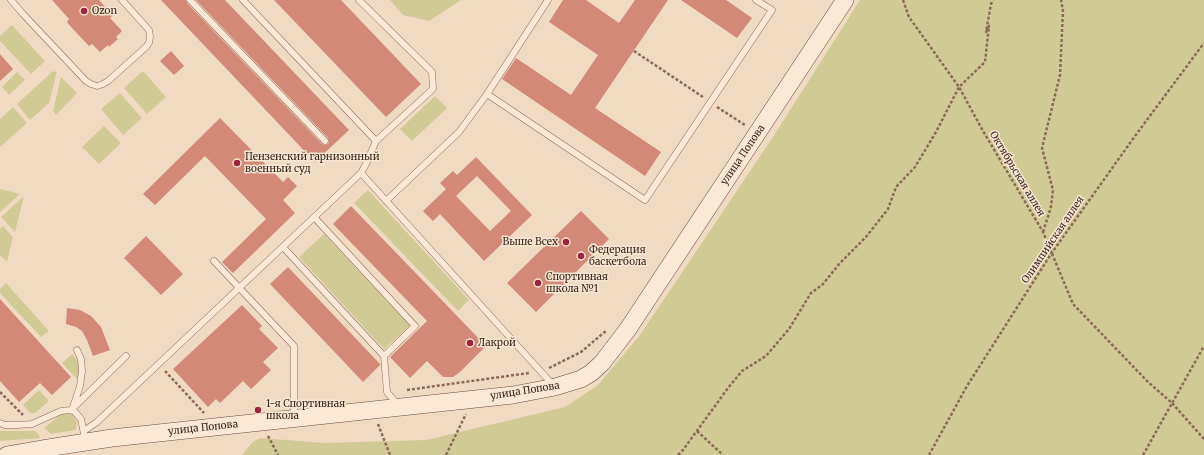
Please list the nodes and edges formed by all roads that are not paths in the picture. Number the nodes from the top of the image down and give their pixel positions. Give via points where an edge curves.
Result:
1 (122, 0) edge
2 (190, 0) edge
3 (243, 0) edge
4 (359, 0) edge
5 (548, 0) edge
6 (756, 0) edge
7 (845, 0) edge
8 (13, 1) edge
9 (487, 94) junction
10 (324, 141) dead end
11 (376, 141) junction
12 (361, 173) junction
13 (386, 201) junction
14 (314, 217) junction
15 (283, 247) junction
16 (214, 261) dead end
17 (239, 288) junction
18 (76, 350) dead end
19 (126, 356) dead end
20 (384, 356) junction
21 (555, 387) junction
22 (400, 407) junction
23 (71, 410) junction
24 (294, 418) junction
25 (0, 423) edge
26 (85, 436) junction
27 (7, 455) edge

1 - 8 lane via 148,30 149,43 108,82 97,86 86,81
2 - 10 lane
3 - 11 lane
4 - 11 lane via 432,72 433,88
5 - 9 lane
6 - 9 lane via 772,10 645,200
7 - 21 street, улица Попова via 611,352 592,373
9 - 13 lane via 459,132
11 - 12 lane
12 - 13 lane
12 - 14 lane
13 - 21 lane
14 - 15 lane
14 - 20 lane via 415,326
15 - 17 lane
15 - 20 lane
16 - 17 lane
17 - 24 lane via 294,346
17 - 26 lane
18 - 23 lane via 81,359 82,371 80,386
19 - 23 lane
20 - 22 lane via 387,392
21 - 22 street, улица Попова via 513,395
22 - 24 street, улица Попова
23 - 25 lane via 61,411 32,424
23 - 26 lane via 81,419
24 - 26 street, улица Попова
26 - 27 street, улица Попова

